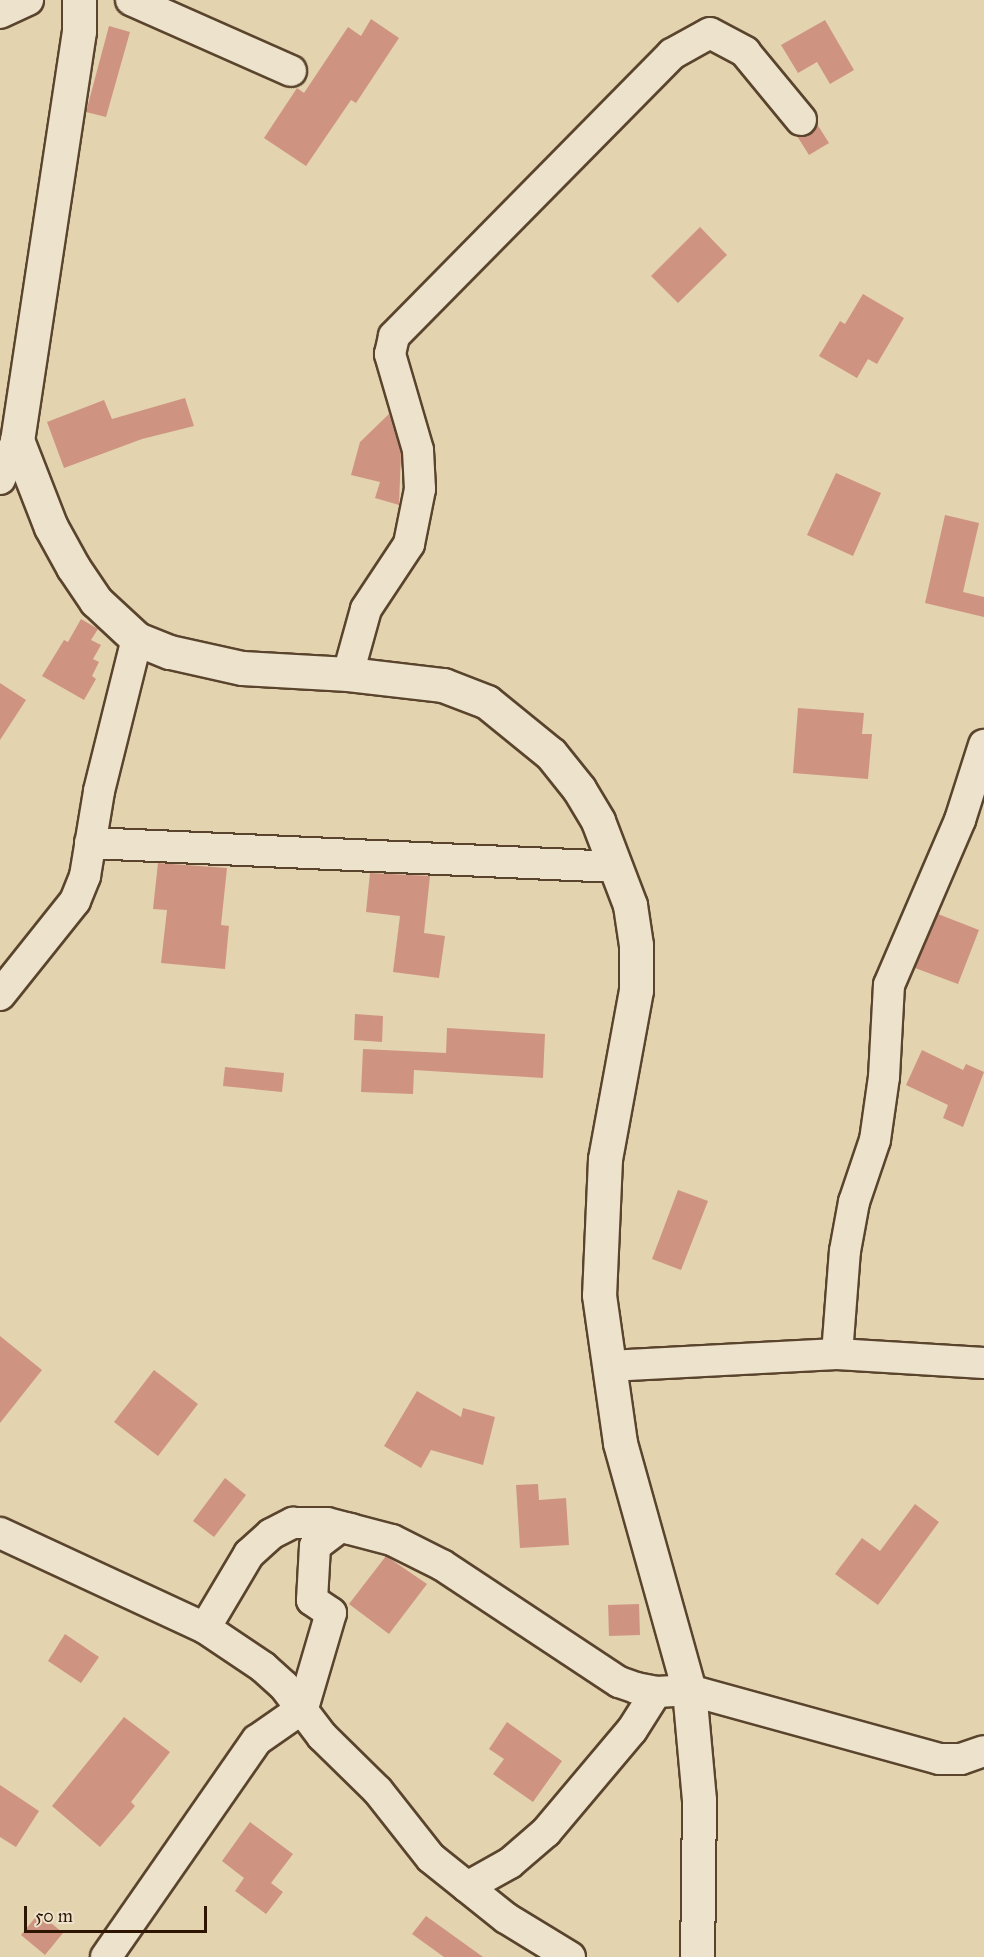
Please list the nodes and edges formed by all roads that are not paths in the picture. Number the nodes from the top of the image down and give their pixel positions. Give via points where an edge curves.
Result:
1 (28, 0) edge
2 (79, 0) edge
3 (131, 0) edge
4 (0, 13) edge
5 (291, 71) dead end
6 (801, 120) dead end
7 (17, 440) junction
8 (0, 479) edge
9 (136, 639) junction
10 (348, 674) junction
11 (984, 745) edge
12 (90, 843) junction
13 (616, 867) junction
14 (0, 995) edge
15 (837, 1354) junction
16 (984, 1363) edge
17 (609, 1366) junction
18 (0, 1533) edge
19 (392, 1540) junction
20 (205, 1628) junction
21 (689, 1690) junction
22 (656, 1692) junction
23 (303, 1708) junction
24 (984, 1751) edge
25 (466, 1887) junction
26 (106, 1957) edge
27 (570, 1957) edge
28 (697, 1957) edge

1 - 4 street
2 - 7 street via 79,31
3 - 5 street
6 - 10 street via 745,52 710,33 672,54 394,336 390,354 418,450 420,489 410,544 366,609
7 - 8 street
7 - 9 street via 51,527 73,567 96,601
9 - 10 street via 170,652 242,668
9 - 12 street
10 - 13 street via 442,685 487,702 551,754 579,789
11 - 15 street via 960,820 889,985 877,1130 854,1202 845,1251
12 - 13 street
12 - 14 street via 85,876 75,901
13 - 17 street via 632,915 636,990 605,1159 599,1295
15 - 16 street
15 - 17 street
17 - 21 street via 620,1443
18 - 20 street
19 - 20 street via 327,1523 285,1527 249,1554
19 - 22 street via 442,1565 620,1682
19 - 23 street via 340,1527 315,1546 312,1600 332,1613
20 - 23 street via 263,1667
21 - 22 street
21 - 24 street via 939,1759 961,1759
21 - 28 street via 699,1800
22 - 25 street via 632,1730 546,1832 510,1863
23 - 25 street via 322,1736 378,1791 431,1858
23 - 26 street via 257,1740
25 - 27 street via 506,1918

